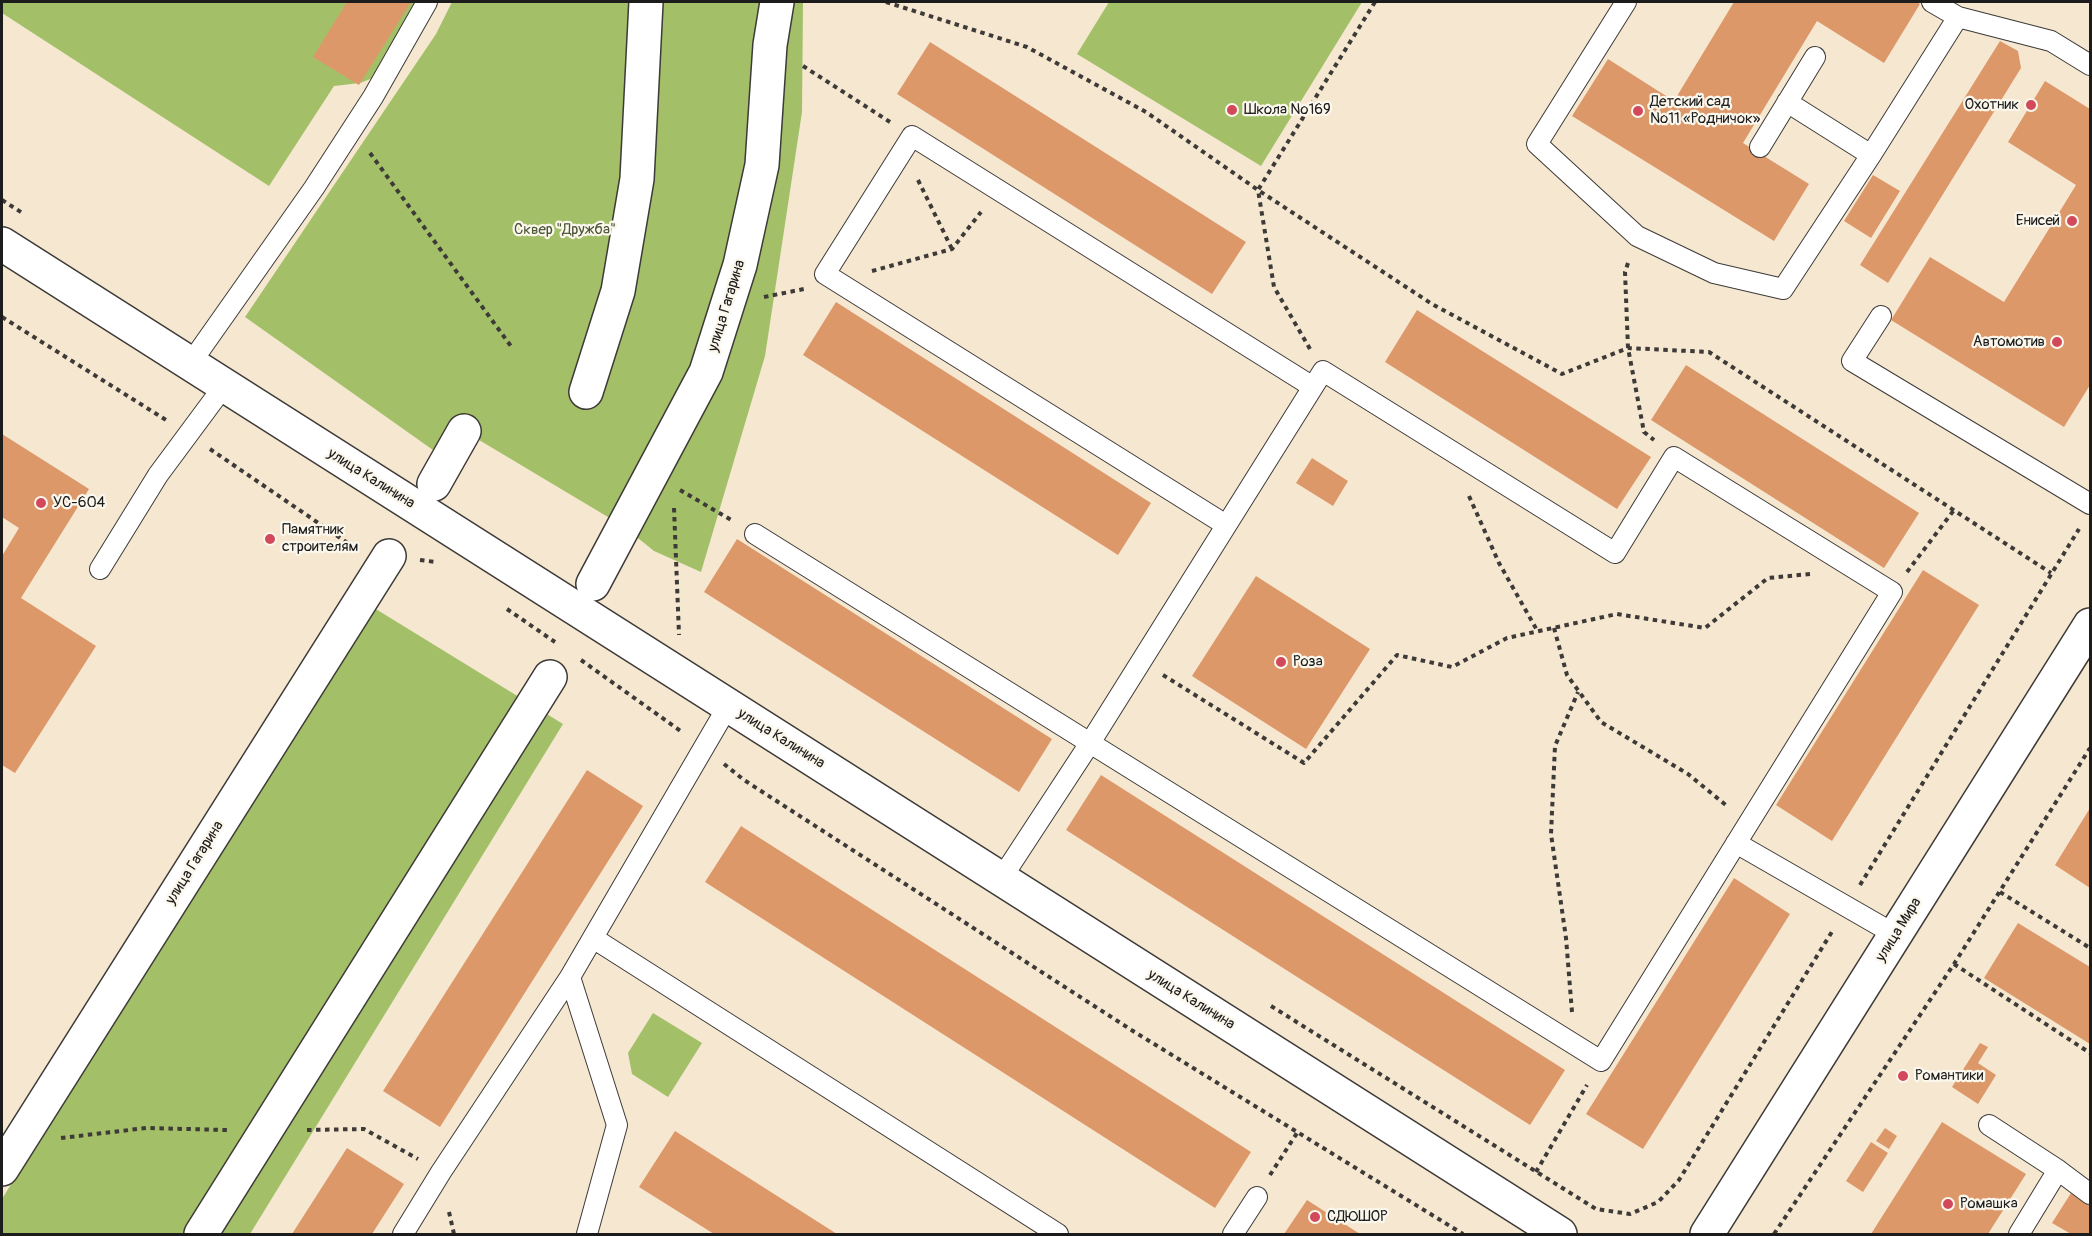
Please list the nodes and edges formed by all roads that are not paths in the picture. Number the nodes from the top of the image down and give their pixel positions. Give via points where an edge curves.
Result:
1 (427, 2) edge
2 (646, 2) edge
3 (777, 2) edge
4 (1626, 2) edge
5 (1932, 2) edge
6 (1958, 17) junction
7 (1815, 57) dead end
8 (2091, 65) edge
9 (1787, 102) junction
10 (1760, 147) dead end
11 (1871, 155) junction
12 (2, 244) edge
13 (1881, 316) dead end
14 (190, 364) junction
15 (1318, 379) junction
16 (224, 386) junction
17 (586, 392) dead end
18 (464, 431) dead end
19 (434, 484) dead end
20 (2091, 504) edge
21 (1226, 525) junction
22 (755, 534) road end
23 (389, 556) road end
24 (100, 569) dead end
25 (593, 584) dead end
26 (2091, 626) edge
27 (550, 677) dead end
28 (728, 706) junction
29 (1090, 742) junction
30 (1736, 843) junction
31 (1001, 879) junction
32 (1896, 935) junction
33 (593, 938) junction
34 (570, 977) junction
35 (1989, 1125) dead end
36 (10, 1156) edge
37 (2058, 1170) junction
38 (2091, 1194) edge
39 (1257, 1197) road end
40 (201, 1234) edge
41 (403, 1234) edge
42 (587, 1234) edge
43 (1058, 1234) edge
44 (1233, 1234) edge
45 (1560, 1234) edge
46 (1707, 1234) edge
47 (2019, 1234) edge

1 - 14 lane via 373,97 314,188
2 - 17 street via 637,179 618,291
3 - 25 street, улица Гагарина via 770,45 762,165 728,304 663,480 623,526
4 - 11 lane via 1537,144 1637,236 1714,273 1783,289
5 - 6 lane
6 - 8 lane via 2051,41
6 - 11 lane
7 - 9 lane
9 - 10 lane
9 - 11 lane
12 - 14 street, улица Калинина
13 - 20 lane via 1852,361
14 - 16 street, улица Калинина
15 - 21 lane
15 - 21 lane via 912,136 825,274
15 - 30 lane via 1458,455 1615,553 1674,457 1892,592
16 - 24 lane via 158,475
16 - 28 street, улица Калинина
18 - 19 street
21 - 29 lane
22 - 29 lane
23 - 36 street, улица Гагарина
26 - 32 street, улица Мира
27 - 40 street
28 - 31 street, улица Калинина
28 - 33 lane
29 - 30 lane via 1600,1061
29 - 31 lane
30 - 32 lane
31 - 45 street, улица Калинина
32 - 46 street, улица Мира
33 - 34 lane
33 - 43 lane
34 - 41 lane
34 - 42 lane via 617,1125
35 - 37 lane
37 - 38 lane
37 - 47 lane
39 - 44 lane

